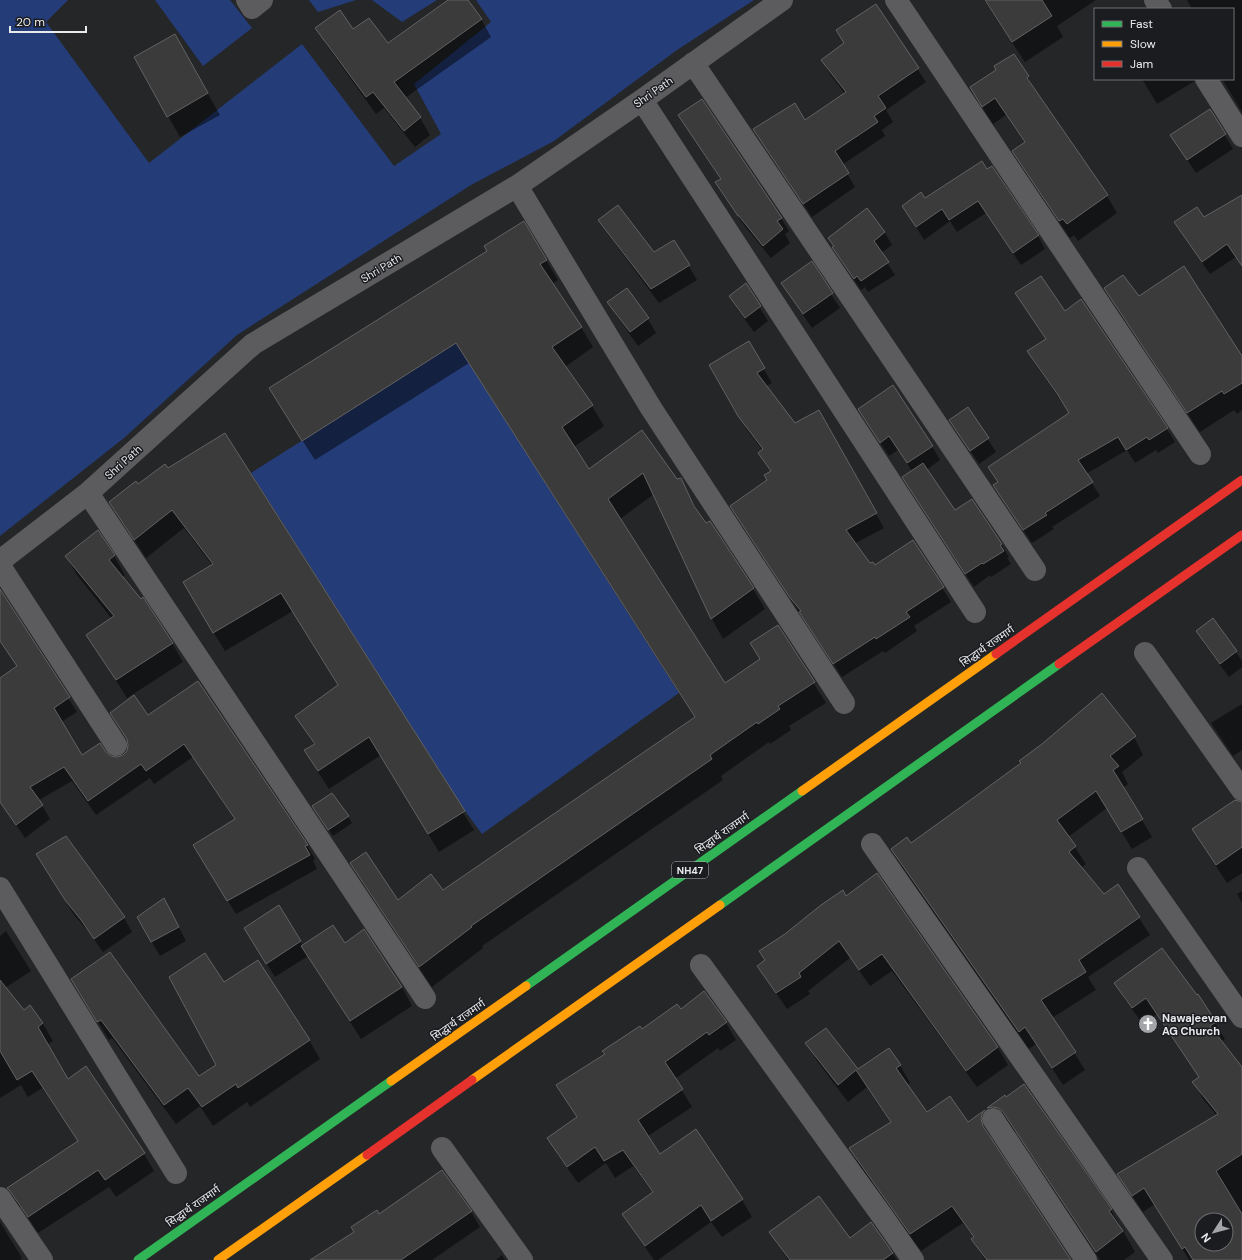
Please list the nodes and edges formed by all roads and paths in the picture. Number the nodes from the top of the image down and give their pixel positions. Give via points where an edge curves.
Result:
1 (247, 0) edge
2 (262, 0) edge
3 (782, 0) edge
4 (896, 0) edge
5 (693, 63) junction
6 (1207, 80) edge
7 (642, 100) junction
8 (1242, 136) edge
9 (517, 186) junction
10 (1200, 454) dead end
11 (1242, 480) edge
12 (88, 493) junction
13 (1242, 535) edge
14 (0, 560) edge
15 (0, 566) edge
16 (1036, 570) dead end
17 (976, 612) dead end
18 (1145, 653) dead end
19 (844, 703) dead end
20 (116, 745) dead end
21 (1242, 790) edge
22 (872, 844) dead end
23 (1138, 868) dead end
24 (0, 888) edge
25 (701, 965) dead end
26 (425, 998) dead end
27 (1242, 1017) edge
28 (993, 1119) dead end
29 (442, 1148) dead end
30 (176, 1173) dead end
31 (0, 1198) edge
32 (42, 1260) edge
33 (138, 1260) edge
34 (218, 1260) edge
35 (522, 1260) edge
36 (913, 1260) edge
37 (1086, 1260) edge
38 (1162, 1260) edge

1 - 2 street via 252,8
3 - 5 street, Shri Path
4 - 10 street
5 - 7 street, Shri Path
5 - 16 street
6 - 8 street
7 - 9 street, Shri Path
7 - 17 street
9 - 12 street, Shri Path via 254,344
9 - 19 street via 651,408
11 - 33 highway, सिद्धार्थ राजमार्ग / NH47
12 - 14 street, Shri Path
12 - 26 street
13 - 34 highway
15 - 20 street
18 - 21 street
22 - 38 street
23 - 27 street
24 - 30 street
25 - 36 street
28 - 37 street
29 - 35 street
31 - 32 street

